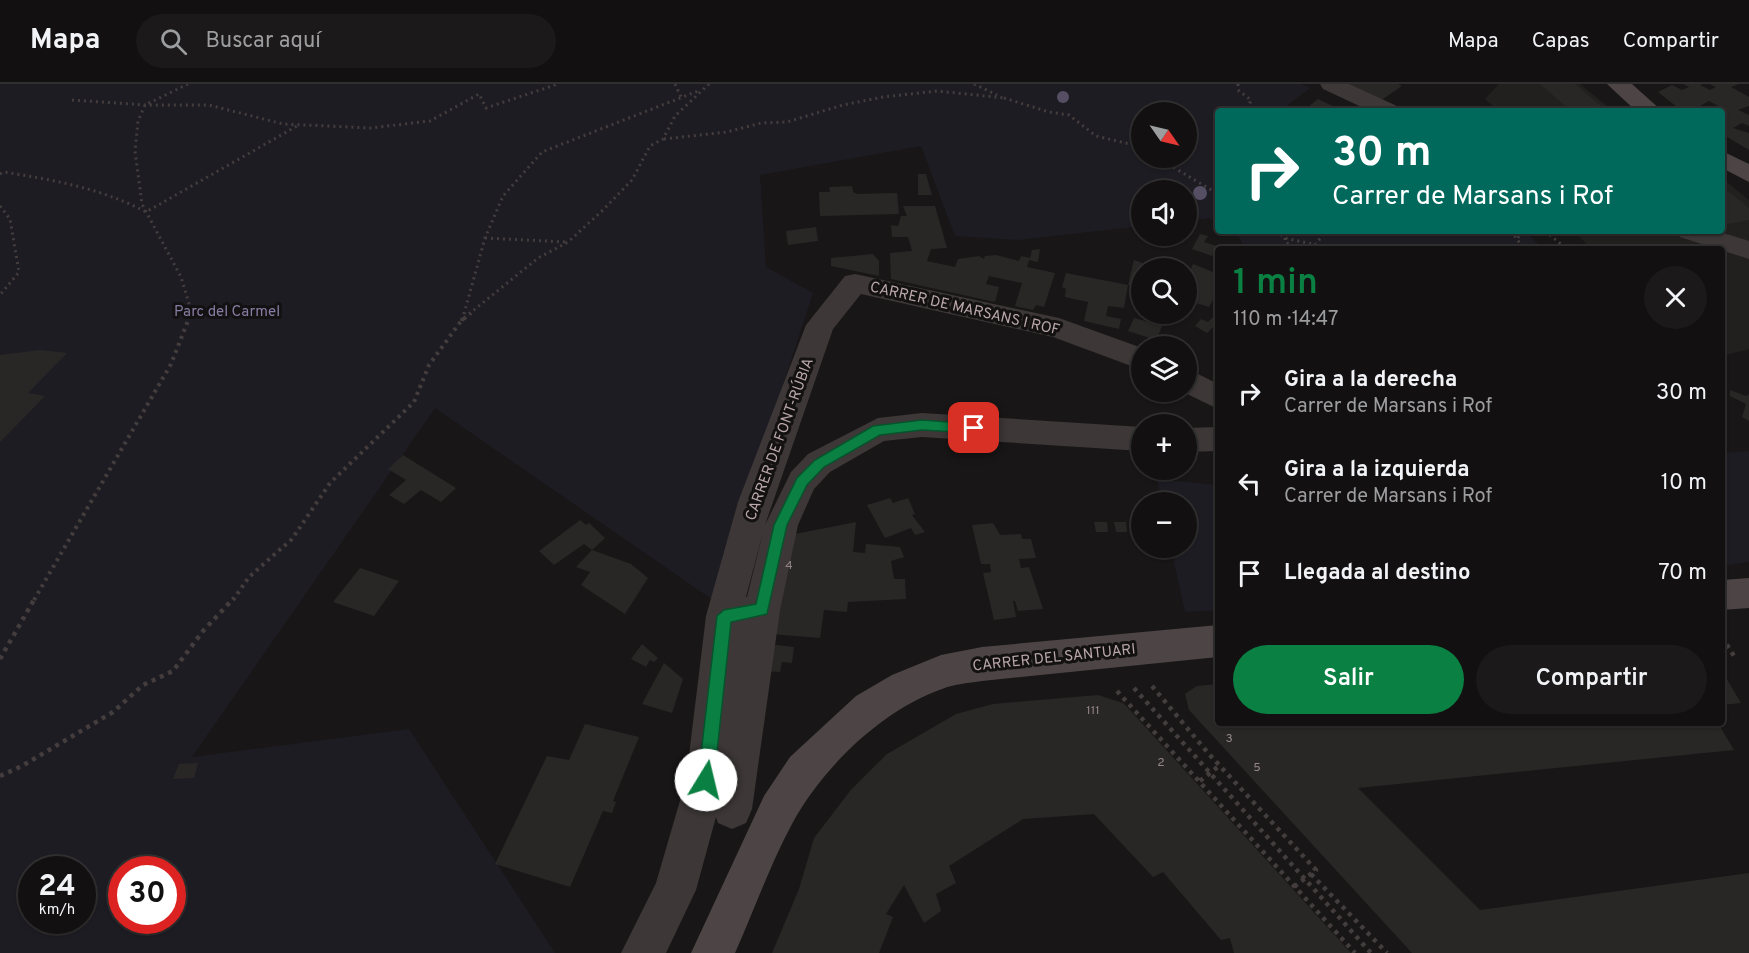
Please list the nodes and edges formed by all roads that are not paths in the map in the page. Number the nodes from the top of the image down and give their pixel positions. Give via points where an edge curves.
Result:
1 (1331, 84) edge
2 (1618, 84) edge
3 (1383, 108) edge
4 (1646, 108) edge
5 (1725, 160) edge
6 (1749, 174) edge
7 (1698, 234) edge
8 (1749, 250) edge
9 (855, 283) joint
10 (1131, 356) edge
11 (1197, 386) edge
12 (1215, 396) edge
13 (1131, 438) edge
14 (1215, 439) edge
15 (1197, 440) edge
16 (1749, 593) edge
17 (1725, 595) edge
18 (762, 610) junction
19 (724, 616) junction
20 (1215, 641) edge
21 (732, 809) dead end
22 (642, 953) edge
23 (713, 953) edge

1 - 3 street
2 - 4 street
5 - 6 street
7 - 8 street
9 - 10 street, CARRER DE MARSANS I ROF via 1059,328
9 - 19 street, CARRER DE FONT-RÚBIA via 820,325 754,502
11 - 12 street
13 - 18 street via 922,425 878,430 819,463 802,482 780,525
14 - 15 street
16 - 17 street
18 - 19 street
18 - 21 street
19 - 22 street, CARRER DE FONT-RÚBIA via 706,780 675,890
20 - 23 street, CARRER DEL SANTUARI via 982,664 941,672 869,708 804,770 774,819

